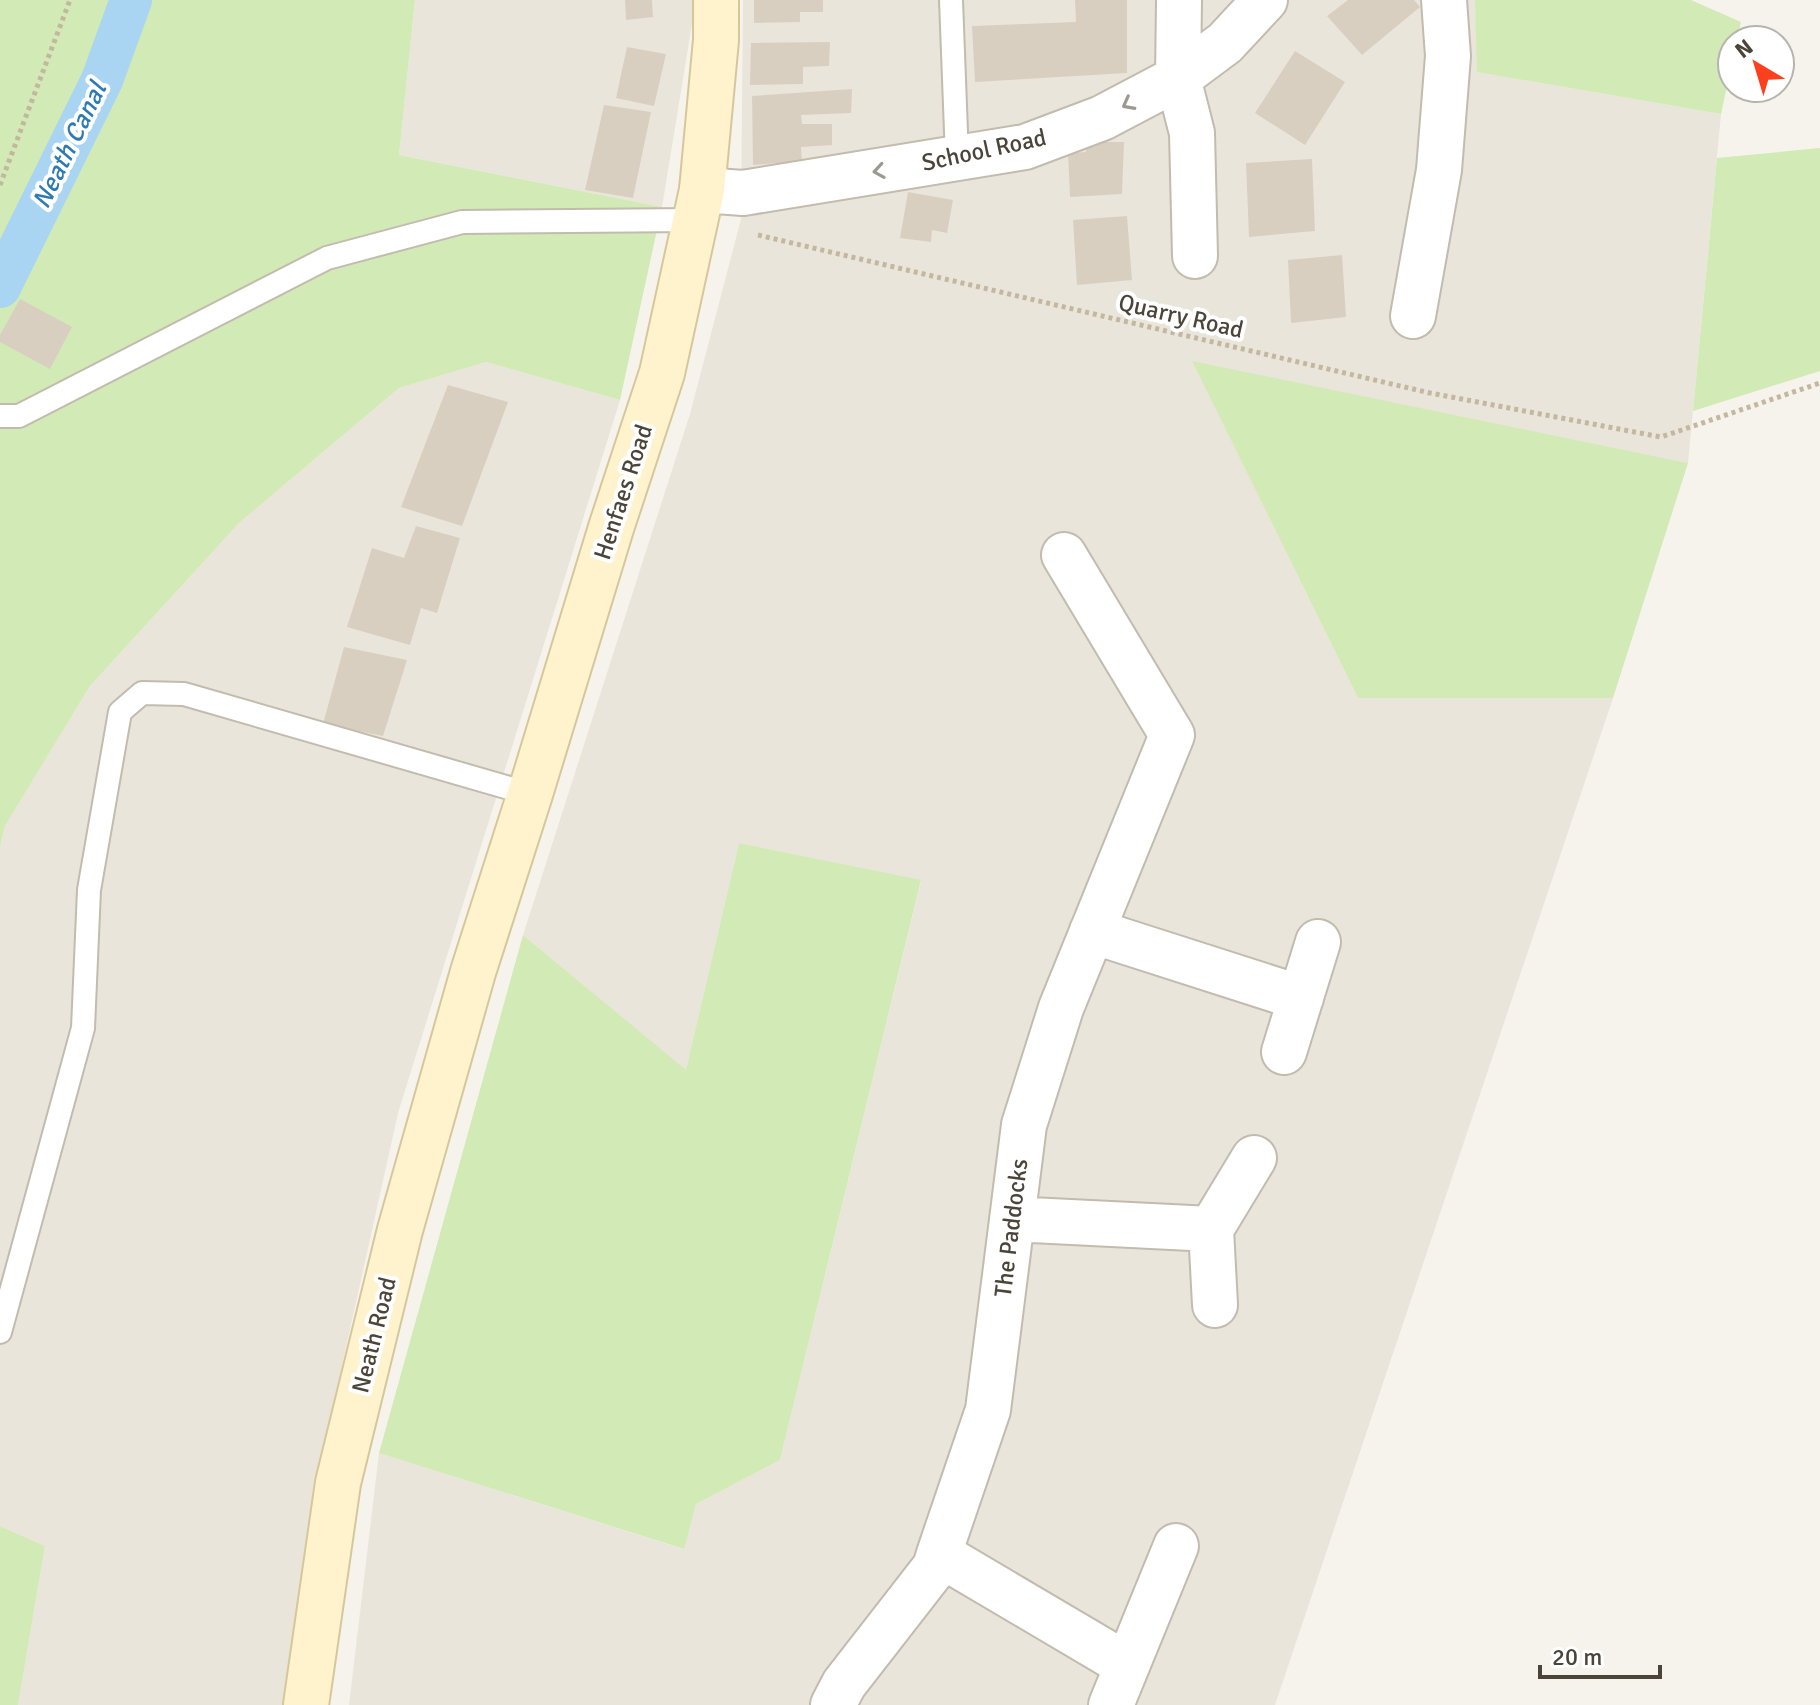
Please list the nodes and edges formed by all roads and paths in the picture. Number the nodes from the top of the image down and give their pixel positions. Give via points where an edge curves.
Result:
1 (70, 0) edge
2 (716, 0) edge
3 (951, 0) edge
4 (1179, 0) edge
5 (1265, 0) edge
6 (1444, 0) edge
7 (1178, 78) junction
8 (957, 158) junction
9 (0, 185) edge
10 (699, 205) junction
11 (756, 235) dead end
12 (1195, 256) dead end
13 (1413, 316) dead end
14 (1820, 383) edge
15 (0, 416) edge
16 (1064, 555) dead end
17 (530, 794) junction
18 (1092, 931) junction
19 (1318, 942) dead end
20 (473, 972) joint
21 (1301, 998) junction
22 (1284, 1052) dead end
23 (1254, 1158) dead end
24 (1012, 1219) junction
25 (1211, 1229) junction
26 (1215, 1305) dead end
27 (0, 1332) edge
28 (1176, 1546) dead end
29 (939, 1554) junction
30 (1127, 1665) junction
31 (306, 1705) edge
32 (833, 1705) edge
33 (1111, 1705) edge

1 - 9 path
2 - 10 main road, Henfaes Road
3 - 8 lane
4 - 7 street
5 - 7 street, School Road via 1225,43
6 - 13 street via 1448,56 1439,170
7 -> 8 street, School Road via 1102,118 1025,147
7 - 12 street via 1192,133
8 -> 10 street, School Road
10 - 15 lane via 462,222 327,258 19,416
10 - 17 main road, Henfaes Road via 662,373
11 - 14 path, Quarry Road via 1430,393 1661,437
16 - 18 street, The Paddocks via 1172,735
17 - 20 main road, Henfaes Road
17 - 27 lane via 184,694 142,693 120,712 89,890 83,1028
18 - 21 street
18 - 24 street, The Paddocks via 1024,1125
19 - 21 street
20 - 31 main road, Neath Road via 400,1230 338,1483
21 - 22 street
23 - 25 street
24 - 25 street
24 - 29 street, The Paddocks via 988,1410
25 - 26 street
28 - 30 street
29 - 30 street
29 - 32 street, The Paddocks via 935,1567
30 - 33 street

